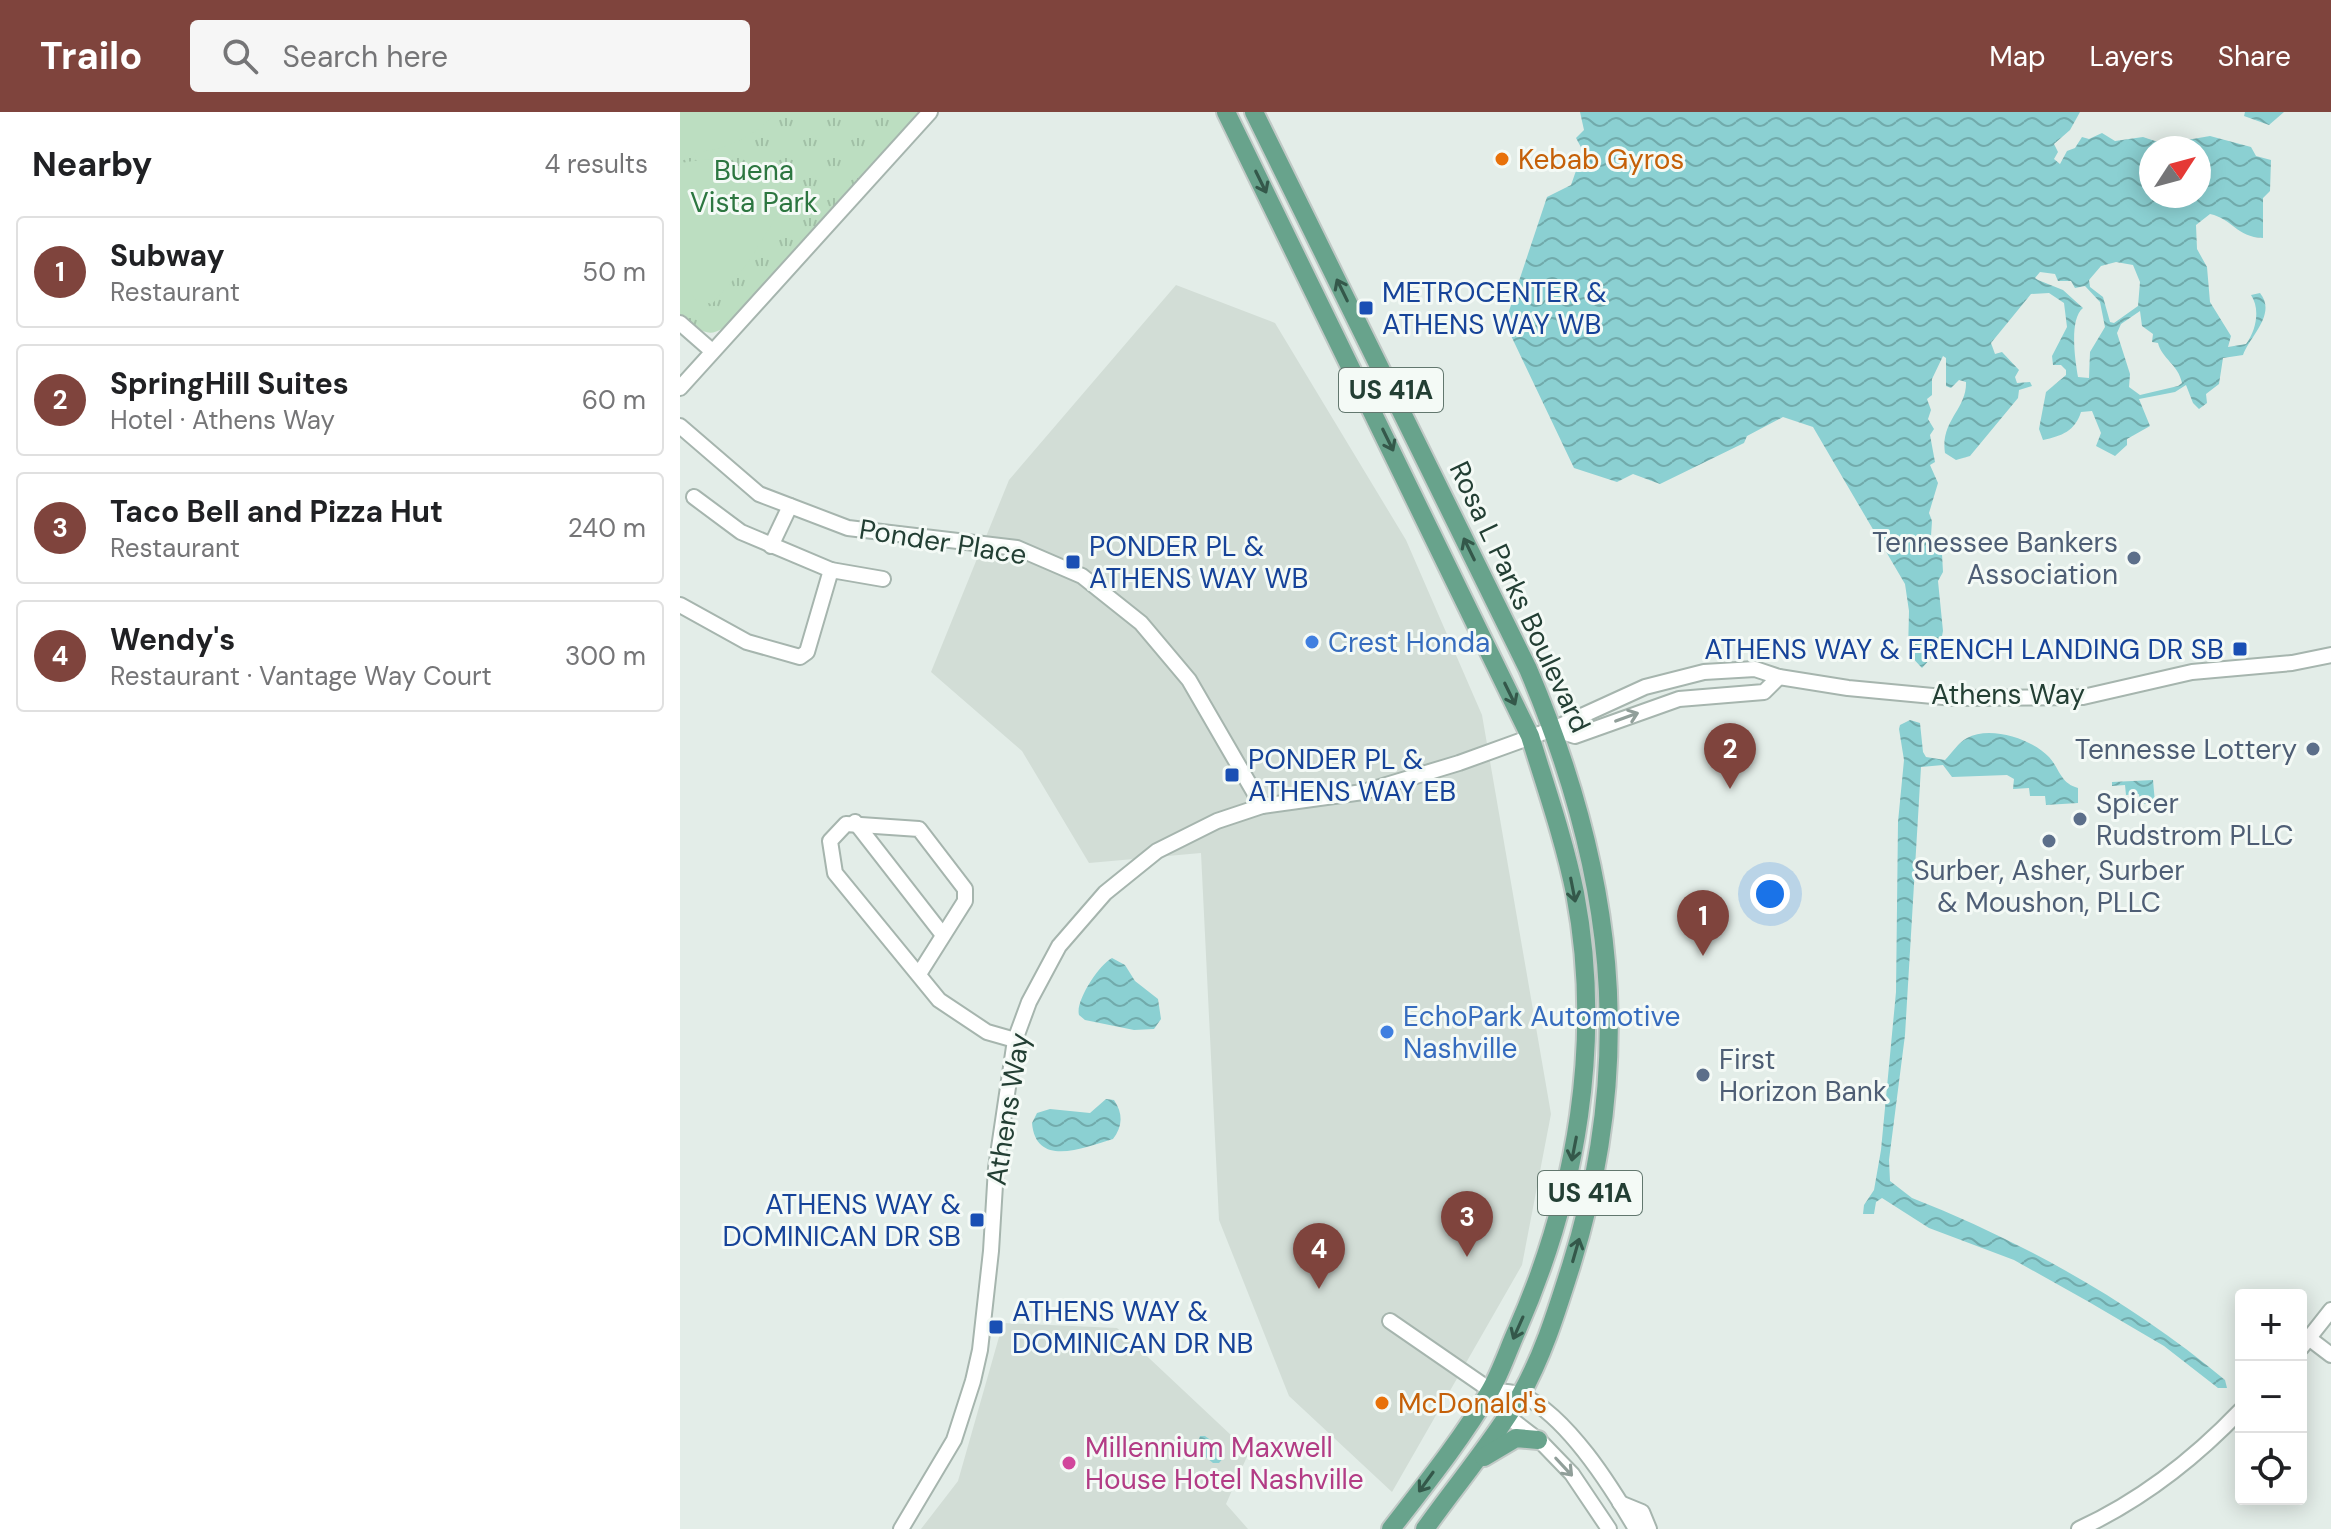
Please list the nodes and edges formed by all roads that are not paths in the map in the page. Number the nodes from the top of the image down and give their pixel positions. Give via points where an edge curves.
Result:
1 (930, 112) edge
2 (1226, 112) edge
3 (1254, 112) edge
4 (680, 323) edge
5 (712, 351) junction
6 (680, 388) edge
7 (680, 426) edge
8 (694, 497) dead end
9 (790, 506) junction
10 (771, 546) junction
11 (831, 570) junction
12 (883, 579) dead end
13 (680, 605) edge
14 (2331, 655) edge
15 (1779, 677) junction
16 (1553, 729) junction
17 (1530, 736) junction
18 (1262, 806) junction
19 (855, 822) junction
20 (943, 935) junction
21 (919, 974) junction
22 (1015, 1040) junction
23 (2331, 1310) edge
24 (1390, 1321) dead end
25 (2307, 1341) edge
26 (2307, 1345) edge
27 (2331, 1355) edge
28 (1490, 1390) junction
29 (1521, 1394) junction
30 (1507, 1416) junction
31 (2235, 1416) edge
32 (1538, 1440) junction
33 (1466, 1471) junction
34 (1620, 1503) junction
35 (901, 1529) edge
36 (1391, 1529) edge
37 (1425, 1529) edge
38 (1609, 1529) edge
39 (1636, 1529) edge
40 (1649, 1529) edge
41 (2079, 1529) edge

1 - 5 street
2 -> 17 main road, Rosa L Parks Boulevard / US 41A
16 -> 3 main road, Rosa L Parks Boulevard / US 41A
4 - 5 street
5 - 6 street
7 - 9 street, Ponder Place via 759,494
8 - 10 street via 741,532
9 - 10 street
9 - 18 street, Ponder Place via 848,528 1017,548 1082,576 1141,623 1189,680
10 - 11 street
11 - 12 street
11 - 13 street via 807,652 800,657 747,642
14 - 15 street, Athens Way via 2192,672 2083,697 1954,698
15 - 16 street, Athens Way via 1755,669 1681,676
16 -> 15 street, Athens Way via 1575,736 1688,697 1764,692
16 - 17 street, Athens Way
29 -> 16 main road, Rosa L Parks Boulevard / US 41A via 1553,1324 1578,1242 1599,1149 1608,1056 1606,943 1584,837
17 - 18 street, Athens Way via 1363,792
17 -> 28 main road, Rosa L Parks Boulevard / US 41A via 1575,893 1586,990 1585,1053 1577,1136 1555,1229
18 - 22 street, Athens Way via 1157,851 1105,893 1059,946
19 - 20 street
19 - 20 street via 919,829 965,889 965,901
19 - 21 street via 830,841 831,864
20 - 21 street
21 - 22 street via 939,1000 964,1019
22 - 35 street, Athens Way via 973,1381 954,1440
23 - 25 street
24 - 28 street
26 - 27 street
28 - 29 street
28 - 30 street
28 -> 36 main road, Rosa L Parks Boulevard / US 41A
29 - 30 main road, Rosa L Parks Boulevard / US 41A
29 - 34 street via 1583,1449
30 - 32 street
30 - 33 main road, Rosa L Parks Boulevard / US 41A
31 - 41 street via 2197,1453 2135,1498
32 - 33 main road via 1512,1439
32 -> 38 street via 1572,1474
33 - 37 main road, Rosa L Parks Boulevard / US 41A
34 - 39 street
34 - 40 street via 1642,1512

